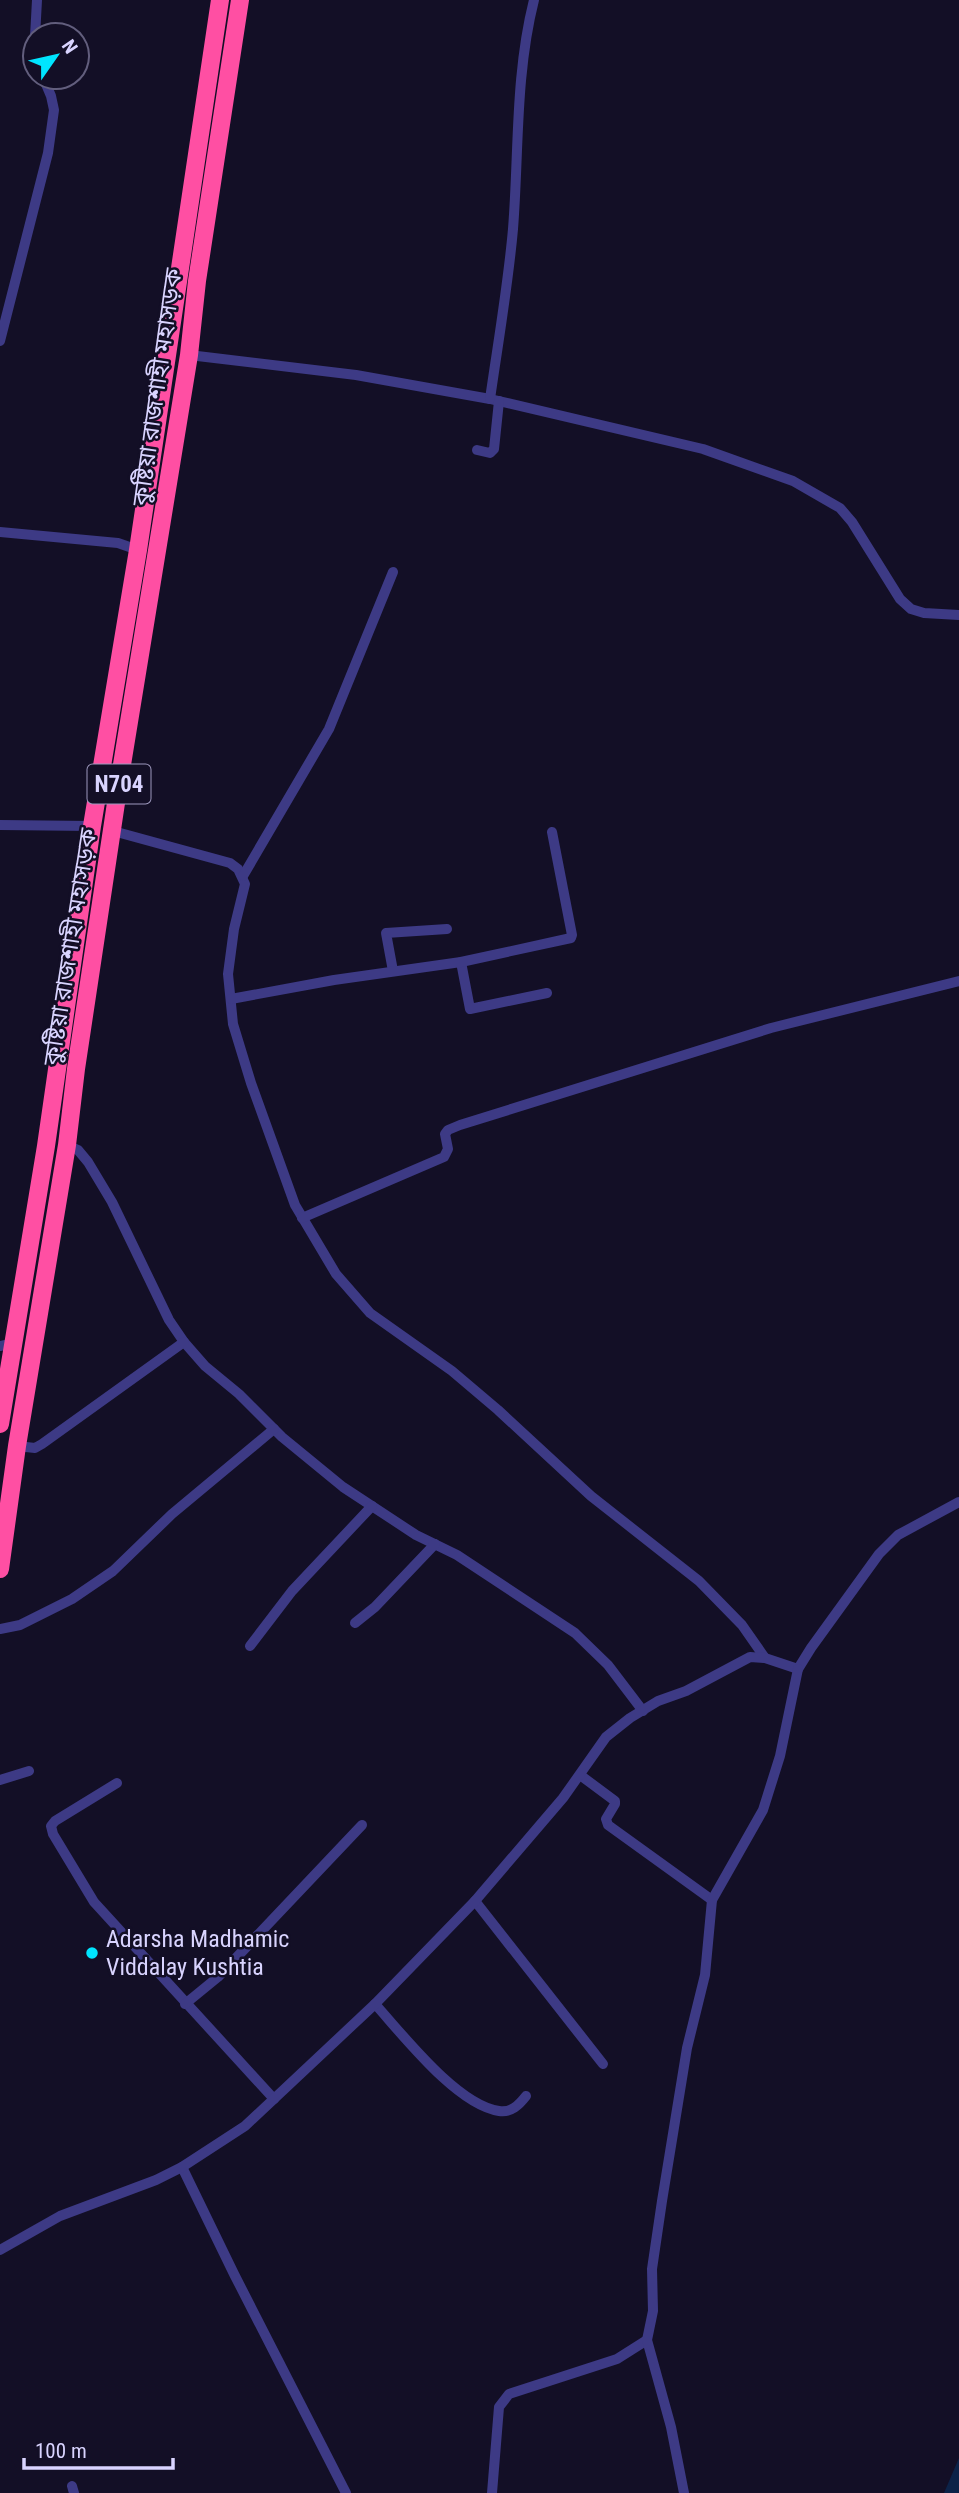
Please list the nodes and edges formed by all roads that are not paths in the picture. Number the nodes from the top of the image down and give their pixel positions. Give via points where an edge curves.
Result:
1 (37, 0) edge
2 (220, 0) edge
3 (240, 0) edge
4 (534, 0) edge
5 (36, 21) edge
6 (49, 91) edge
7 (188, 280) junction
8 (0, 341) edge
9 (189, 355) junction
10 (495, 400) junction
11 (477, 450) dead end
12 (0, 532) edge
13 (138, 550) junction
14 (393, 572) dead end
15 (959, 615) edge
16 (100, 780) junction
17 (119, 783) junction
18 (0, 825) edge
19 (92, 826) junction
20 (113, 831) junction
21 (552, 832) dead end
22 (243, 876) junction
23 (447, 929) dead end
24 (461, 962) junction
25 (393, 971) junction
26 (959, 981) edge
27 (547, 993) dead end
28 (231, 999) junction
29 (67, 1145) junction
30 (302, 1218) junction
31 (184, 1342) junction
32 (7, 1345) edge
33 (5, 1392) junction
34 (25, 1397) junction
35 (0, 1424) edge
36 (274, 1429) junction
37 (17, 1446) junction
38 (959, 1502) edge
39 (372, 1506) junction
40 (435, 1544) junction
41 (0, 1569) edge
42 (355, 1623) dead end
43 (0, 1629) edge
44 (250, 1646) dead end
45 (765, 1658) junction
46 (798, 1669) junction
47 (643, 1711) junction
48 (29, 1771) dead end
49 (580, 1775) junction
50 (0, 1780) edge
51 (117, 1783) dead end
52 (362, 1825) dead end
53 (712, 1900) junction
54 (475, 1902) junction
55 (185, 2004) junction
56 (375, 2004) junction
57 (603, 2064) dead end
58 (526, 2096) dead end
59 (274, 2099) junction
60 (182, 2167) junction
61 (0, 2249) edge
62 (647, 2340) junction
63 (346, 2493) edge
64 (492, 2493) edge
65 (684, 2493) edge

1 - 5 street
2 - 7 highway, কুষ্টিয়া রাজশাহী মহাসড়ক / N704
3 - 7 highway, কুষ্টিয়া রাজশাহী মহাসড়ক / N704
4 - 10 street via 518,110 513,229
6 - 8 street via 54,110 48,153
7 - 9 highway, কুষ্টিয়া রাজশাহী মহাসড়ক / N704
7 - 13 highway, কুষ্টিয়া রাজশাহী মহাসড়ক / N704
9 - 10 street via 356,374
9 - 17 highway, কুষ্টিয়া রাজশাহী মহাসড়ক / N704
10 - 11 street via 494,449 490,453
10 - 15 street via 703,449 793,481 840,508 911,609
12 - 13 street via 118,543
13 - 16 highway, কুষ্টিয়া রাজশাহী মহাসড়ক / N704
14 - 22 street via 325,736
16 - 17 highway
16 - 19 highway, কুষ্টিয়া রাজশাহী মহাসড়ক / N704
17 - 20 highway, কুষ্টিয়া রাজশাহী মহাসড়ক / N704
18 - 19 street
19 - 32 highway, কুষ্টিয়া রাজশাহী মহাসড়ক / N704 via 46,1146
20 - 22 street via 230,863
20 - 29 highway, কুষ্টিয়া রাজশাহী মহাসড়ক / N704
21 - 24 street via 571,938
22 - 28 street via 228,974
23 - 25 street via 386,933
24 - 25 street
24 - 27 street via 470,1009
25 - 28 street
26 - 30 street via 771,1028 460,1125 445,1135 448,1149 444,1157
28 - 30 street via 233,1024 251,1083
29 - 31 street via 88,1162 112,1202 154,1292
29 - 34 highway, কুষ্টিয়া রাজশাহী মহাসড়ক / N704
30 - 45 street via 336,1274 370,1312 452,1371 591,1496 699,1581 742,1625
31 - 36 street
31 - 37 street via 43,1444
32 - 33 highway, কুষ্টিয়া রাজশাহী মহাসড়ক / N704
33 - 34 highway
33 - 35 highway, কুষ্টিয়া রাজশাহী মহাসড়ক / N704
34 - 37 highway, কুষ্টিয়া রাজশাহী মহাসড়ক / N704
36 - 39 street
36 - 43 street via 172,1514 113,1571 62,1604 20,1625
37 - 41 highway, কুষ্টিয়া রাজশাহী মহাসড়ক / N704
38 - 46 street via 898,1535 879,1554
39 - 40 street
39 - 44 street via 292,1591
40 - 42 street
40 - 47 street via 575,1633 608,1665
45 - 46 street
45 - 47 street via 737,1662
46 - 53 street via 763,1810
47 - 49 street via 606,1737
48 - 50 street
49 - 53 street via 615,1801 606,1819 608,1825
49 - 54 street
51 - 55 street via 55,1821 52,1833 94,1902
52 - 55 street via 218,1977
53 - 62 street via 705,1975 687,2048 662,2201
54 - 56 street
54 - 57 street
55 - 59 street
56 - 58 street via 440,2076 478,2104 509,2110
56 - 59 street
59 - 60 street via 245,2126
60 - 61 street via 61,2216
60 - 63 street
62 - 64 street via 617,2359 509,2394 499,2407
62 - 65 street

